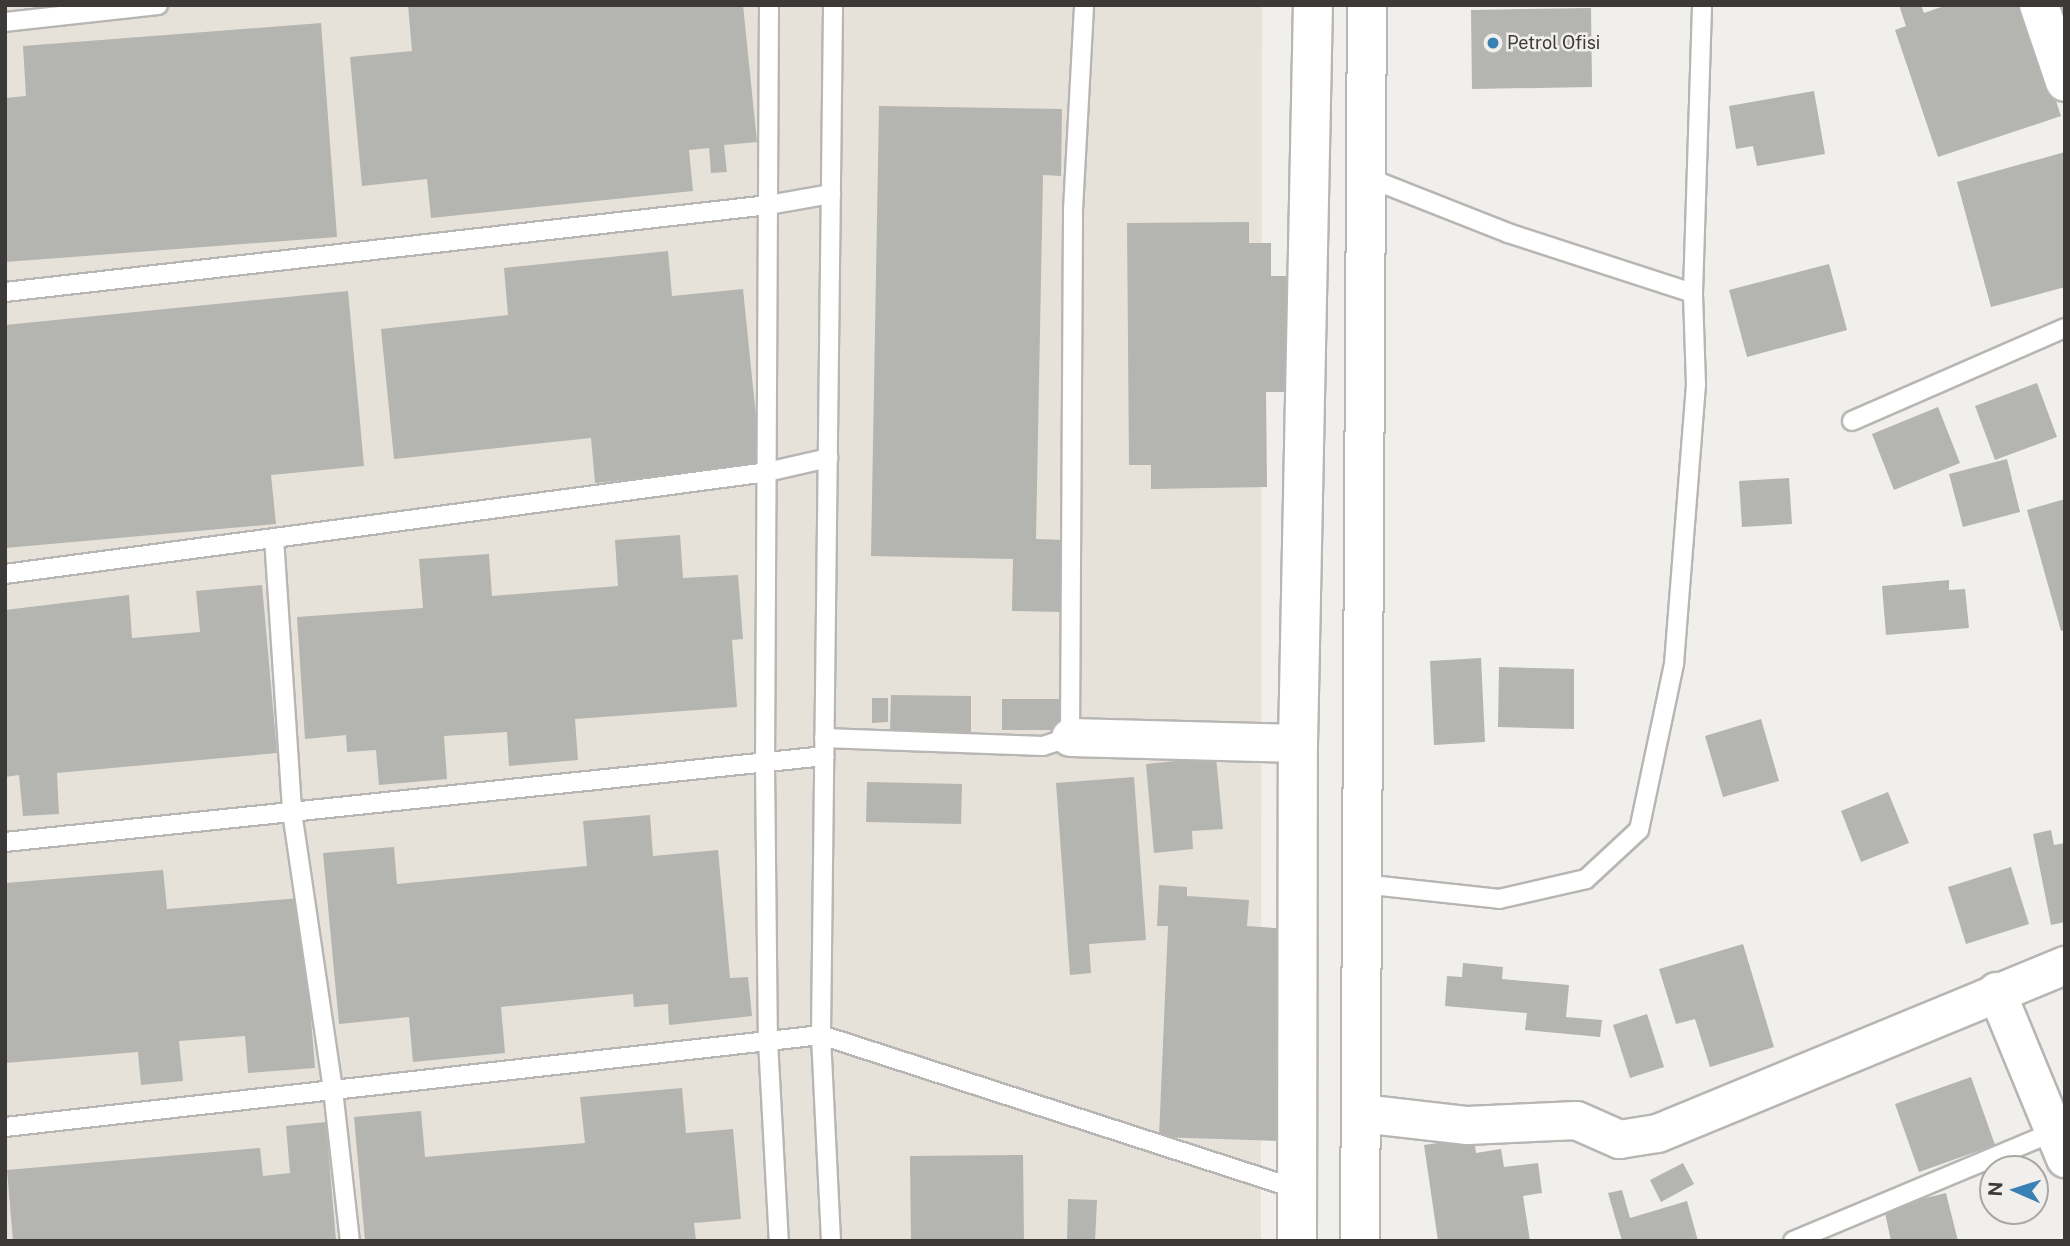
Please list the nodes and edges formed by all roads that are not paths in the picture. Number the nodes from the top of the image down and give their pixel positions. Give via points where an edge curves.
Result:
1 (158, 5) edge
2 (769, 5) edge
3 (833, 5) edge
4 (1084, 5) edge
5 (1313, 5) edge
6 (1367, 5) edge
7 (1702, 5) edge
8 (2039, 5) edge
9 (5, 22) edge
10 (2065, 82) edge
11 (1366, 177) junction
12 (831, 194) junction
13 (768, 205) junction
14 (5, 292) edge
15 (1693, 293) junction
16 (2065, 328) edge
17 (1852, 421) dead end
18 (828, 457) junction
19 (767, 472) junction
20 (274, 538) junction
21 (5, 574) edge
22 (1070, 737) junction
23 (824, 738) junction
24 (1298, 743) junction
25 (824, 757) junction
26 (765, 763) junction
27 (292, 812) junction
28 (5, 842) edge
29 (1362, 884) junction
30 (2065, 965) edge
31 (1996, 991) junction
32 (821, 1035) junction
33 (768, 1041) junction
34 (333, 1090) junction
35 (1361, 1113) junction
36 (5, 1127) edge
37 (2059, 1145) edge
38 (1297, 1189) junction
39 (350, 1241) edge
40 (779, 1241) edge
41 (831, 1241) edge
42 (1297, 1241) edge
43 (1360, 1241) edge
44 (1793, 1241) edge

1 - 9 lane
2 - 13 lane
3 - 12 lane
4 - 22 lane via 1073,210
5 - 24 main road
6 - 11 main road
7 - 15 lane
8 - 10 main road
11 - 15 lane via 1508,233
11 - 29 main road
12 - 13 lane
12 - 18 lane
13 - 14 lane
13 - 19 lane
15 - 29 lane via 1696,385 1674,664 1639,830 1586,879 1499,899
16 - 17 lane
18 - 19 lane
18 - 23 lane
19 - 20 lane
19 - 26 lane
20 - 21 lane
20 - 27 lane
22 - 23 lane via 1043,746
22 - 24 street
23 - 25 lane
24 - 38 main road
25 - 26 lane
25 - 32 lane
26 - 27 lane
26 - 33 lane
27 - 28 lane
27 - 34 lane
29 - 35 main road
30 - 31 street
31 - 35 street via 1657,1133 1619,1139 1576,1120 1467,1125
31 - 37 street
32 - 33 lane
32 - 38 lane
32 - 41 lane
33 - 34 lane
33 - 40 lane
34 - 36 lane
34 - 39 lane
35 - 43 main road
37 - 44 lane
38 - 42 main road

